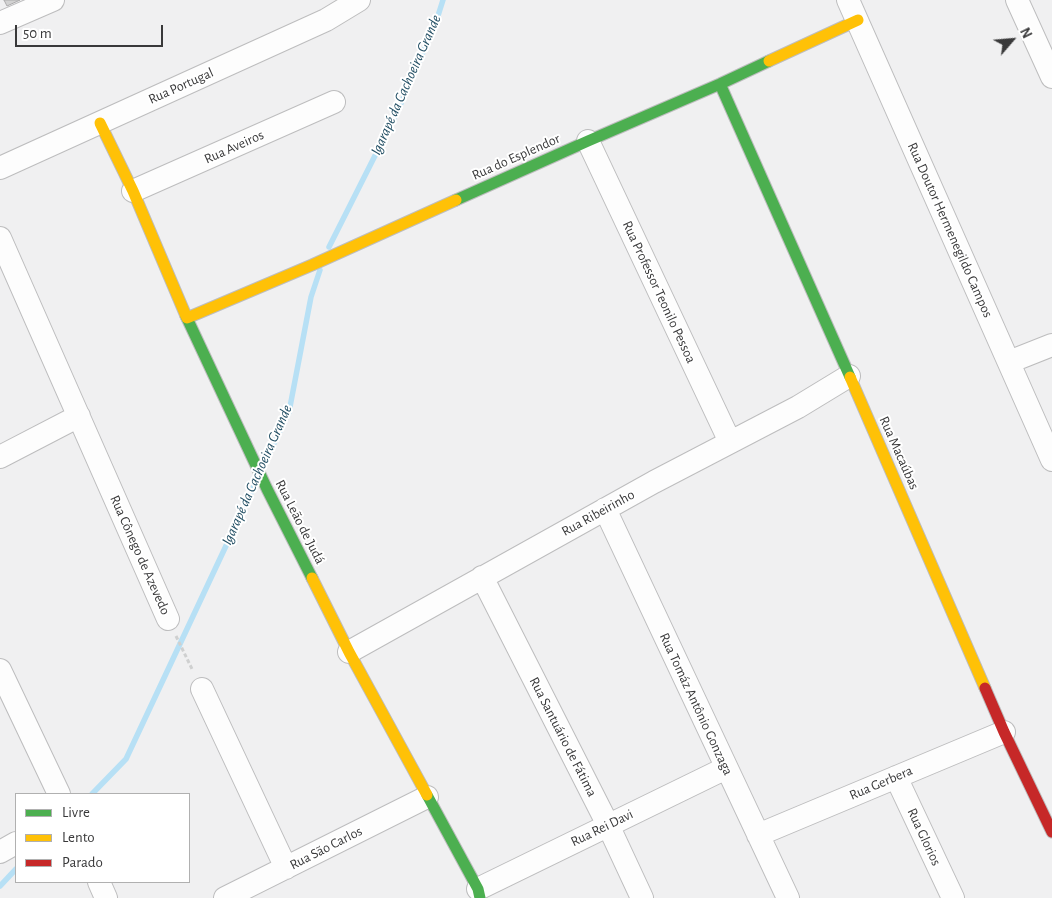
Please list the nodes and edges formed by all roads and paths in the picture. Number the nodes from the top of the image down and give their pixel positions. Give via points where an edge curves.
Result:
1 (53, 0) edge
2 (360, 0) edge
3 (848, 0) edge
4 (1017, 0) edge
5 (858, 20) junction
6 (0, 23) edge
7 (1052, 77) edge
8 (720, 84) junction
9 (334, 102) dead end
10 (100, 123) junction
11 (588, 141) junction
12 (0, 168) edge
13 (133, 191) junction
14 (0, 238) edge
15 (186, 318) junction
16 (1052, 345) edge
17 (1009, 362) junction
18 (849, 376) junction
19 (79, 416) junction
20 (730, 442) junction
21 (0, 457) edge
22 (1052, 460) edge
23 (605, 509) junction
24 (482, 577) junction
25 (168, 619) joint
26 (349, 652) junction
27 (0, 670) edge
28 (202, 689) joint
29 (1004, 732) junction
30 (726, 768) junction
31 (896, 777) junction
32 (59, 793) edge
33 (427, 797) junction
34 (608, 825) junction
35 (1052, 832) edge
36 (758, 835) junction
37 (15, 844) edge
38 (0, 852) edge
39 (286, 868) junction
40 (98, 883) edge
41 (479, 894) edge
42 (106, 898) edge
43 (225, 898) edge
44 (642, 898) edge
45 (788, 898) edge
46 (953, 898) edge

1 - 6 street
2 - 10 street, Rua Portugal via 326,20
3 - 5 street, Rua Doutor Hermenegildo Campos
4 - 7 street
5 - 8 street, Rua do Esplendor
5 - 17 street, Rua Doutor Hermenegildo Campos
8 - 11 street, Rua do Esplendor
8 - 18 street, Rua Macaúbas
9 - 13 street, Rua Aveiros
10 - 12 street, Rua Portugal
10 - 13 street, Rua Leão de Judá
11 - 15 street, Rua do Esplendor
11 - 20 street, Rua Professor Teonilo Pessoa
13 - 15 street, Rua Leão de Judá
14 - 19 street, Rua Cônego de Azevedo
15 - 26 street, Rua Leão de Judá via 253,461
16 - 17 street
17 - 22 street, Rua Doutor Hermenegildo Campos
18 - 20 street, Rua Ribeirinho
18 - 29 street, Rua Macaúbas
19 - 21 street
19 - 25 street, Rua Cônego de Azevedo
20 - 23 street, Rua Ribeirinho
23 - 24 street, Rua Ribeirinho
23 - 30 street, Rua Tomáz Antônio Gonzaga
24 - 26 street, Rua Ribeirinho
24 - 34 street, Rua Santuário de Fátima
25 - 28 path, Rua Cônego de Azevedo
26 - 33 street, Rua Leão de Judá
27 - 32 street
28 - 39 street
29 - 31 street, Rua Gerbera
29 - 35 street, Rua Macaúbas
30 - 34 street, Rua Rei Davi
30 - 36 street, Rua Tomáz Antônio Gonzaga
31 - 36 street, Rua Gerbera
31 - 46 street, Rua Glorios
33 - 39 street, Rua São Carlos
33 - 41 street, Rua Leão de Judá
34 - 41 street, Rua Rei Davi
34 - 44 street, Rua Santuário de Fátima
36 - 45 street, Rua Tomáz Antônio Gonzaga
37 - 38 street
39 - 43 street, Rua São Carlos
40 - 42 street

